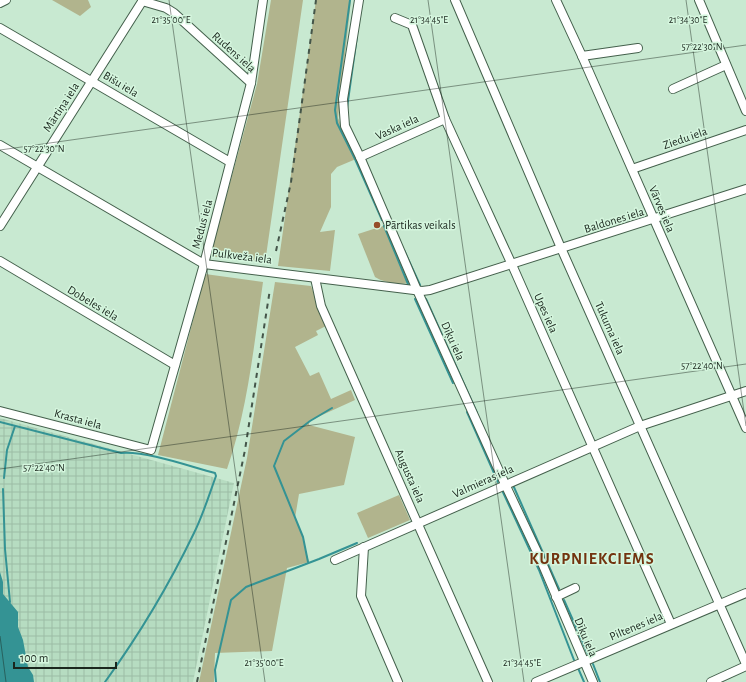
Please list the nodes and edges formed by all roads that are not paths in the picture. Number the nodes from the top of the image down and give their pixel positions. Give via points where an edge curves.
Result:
1 (6, 0) edge
2 (263, 0) edge
3 (359, 0) edge
4 (455, 0) edge
5 (556, 0) edge
6 (699, 0) edge
7 (142, 1) edge
8 (0, 3) edge
9 (395, 18) dead end
10 (0, 28) edge
11 (638, 48) dead end
12 (582, 56) junction
13 (726, 65) junction
14 (92, 81) junction
15 (251, 83) junction
16 (673, 89) dead end
17 (746, 112) edge
18 (445, 119) junction
19 (746, 130) edge
20 (0, 145) edge
21 (360, 157) junction
22 (230, 162) junction
23 (37, 166) junction
24 (632, 169) junction
25 (746, 189) edge
26 (653, 220) junction
27 (0, 226) edge
28 (561, 248) junction
29 (0, 262) edge
30 (204, 264) junction
31 (511, 264) junction
32 (315, 278) junction
33 (417, 290) junction
34 (175, 365) junction
35 (746, 391) edge
36 (732, 396) junction
37 (0, 411) edge
38 (640, 426) junction
39 (746, 428) edge
40 (592, 447) junction
41 (150, 450) joint
42 (504, 484) junction
43 (417, 523) junction
44 (364, 547) junction
45 (335, 560) dead end
46 (576, 588) dead end
47 (746, 593) edge
48 (556, 597) junction
49 (719, 604) junction
50 (672, 624) junction
51 (584, 662) junction
52 (746, 665) edge
53 (398, 682) edge
54 (488, 682) edge
55 (536, 682) edge
56 (593, 682) edge
57 (711, 682) edge

1 - 8 street
2 - 15 street, Medus iela
3 - 21 street, Dīķu iela via 343,99 345,126
4 - 28 street, Tukuma iela
5 - 12 street, Vārves iela
6 - 13 street
7 - 14 street, Mārtiņa iela
7 - 15 street, Rudens iela via 174,13
9 - 18 street, Upes iela via 412,25
10 - 14 street, Bišu iela
11 - 12 street
12 - 24 street, Vārves iela
13 - 16 street
13 - 17 street
14 - 22 street, Bišu iela
14 - 23 street, Mārtiņa iela
15 - 22 street, Medus iela
18 - 21 street, Vaska iela
18 - 31 street, Upes iela
19 - 24 street, Ziedu iela
20 - 23 street, Pulkveža iela
21 - 33 street, Dīķu iela
22 - 30 street, Medus iela
23 - 27 street, Mārtiņa iela
23 - 30 street, Pulkveža iela
24 - 26 street, Vārves iela
25 - 26 street, Baldones iela
26 - 28 street, Baldones iela
26 - 36 street, Vārves iela
28 - 31 street, Baldones iela
28 - 38 street, Tukuma iela
29 - 34 street, Dobeles iela
30 - 32 street, Pulkveža iela
30 - 34 street, Medus iela
31 - 33 street, Pulkveža iela via 430,290
31 - 40 street, Upes iela
32 - 33 street, Pulkveža iela
32 - 43 street, Augusta iela via 322,306
33 - 42 street, Dīķu iela
34 - 41 street, Medus iela
35 - 36 street, Valmieras iela
36 - 38 street, Valmieras iela
36 - 39 street, Vārves iela
37 - 41 street, Krasta iela
38 - 40 street, Valmieras iela
38 - 49 street, Tukuma iela
40 - 42 street, Valmieras iela
40 - 50 street, Upes iela
42 - 43 street, Valmieras iela
42 - 48 street, Dīķu iela
43 - 44 street, Valmieras iela
43 - 54 street, Augusta iela
44 - 45 street, Valmieras iela
44 - 53 street via 362,596
46 - 48 street
47 - 49 street, Piltenes iela
48 - 51 street, Dīķu iela
49 - 50 street, Piltenes iela
49 - 52 street, Tukuma iela
50 - 51 street, Piltenes iela
51 - 55 street, Piltenes iela
51 - 56 street, Dīķu iela
52 - 57 street

